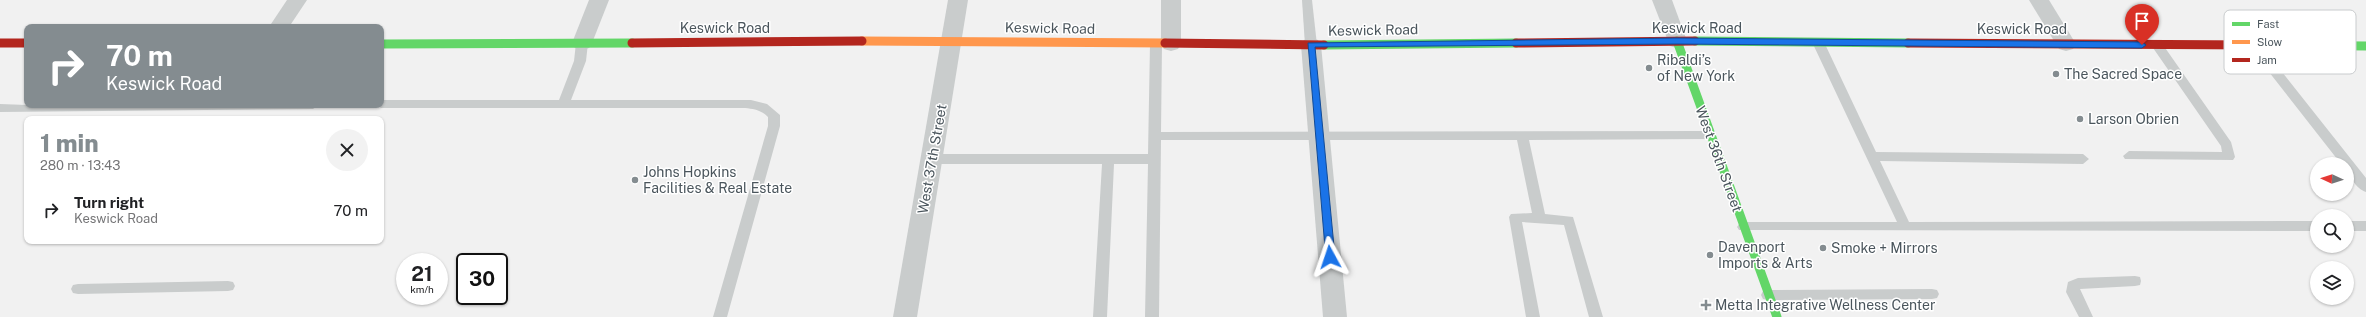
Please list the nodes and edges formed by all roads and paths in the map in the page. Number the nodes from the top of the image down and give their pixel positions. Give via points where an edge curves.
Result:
1 (297, 0) edge
2 (599, 0) edge
3 (958, 0) edge
4 (1171, 0) edge
5 (1307, 0) edge
6 (1662, 0) edge
7 (2039, 0) edge
8 (282, 24) edge
9 (952, 41) junction
10 (1677, 41) junction
11 (1818, 42) junction
12 (0, 43) edge
13 (24, 43) edge
14 (582, 43) junction
15 (384, 44) edge
16 (1164, 44) junction
17 (2066, 44) junction
18 (1311, 45) junction
19 (2157, 45) junction
20 (2224, 46) edge
21 (2278, 74) edge
22 (564, 103) junction
23 (384, 104) edge
24 (0, 108) edge
25 (24, 108) edge
26 (1710, 135) junction
27 (1155, 136) junction
28 (1319, 136) junction
29 (1522, 136) junction
30 (1872, 156) junction
31 (2128, 156) dead end
32 (932, 159) junction
33 (1108, 159) junction
34 (1155, 159) junction
35 (2083, 159) dead end
36 (2366, 186) edge
37 (1539, 217) junction
38 (1905, 226) junction
39 (2310, 226) edge
40 (2354, 226) edge
41 (2366, 226) edge
42 (1743, 227) junction
43 (2135, 281) dead end
44 (228, 286) dead end
45 (78, 288) dead end
46 (1768, 294) junction
47 (1932, 294) dead end
48 (720, 317) edge
49 (905, 317) edge
50 (1100, 317) edge
51 (1152, 317) edge
52 (1335, 317) edge
53 (1533, 317) edge
54 (1596, 317) edge
55 (1776, 317) edge
56 (2086, 317) edge

1 - 8 street
2 - 14 street
3 - 9 street, West 37th Street
4 - 16 street
5 - 18 lane
6 - 10 street, West 36th Street
7 - 17 street
9 - 14 street, Keswick Road
9 - 16 street, Keswick Road
9 - 32 street, West 37th Street
10 - 11 street, Keswick Road
10 - 18 street, Keswick Road
10 - 26 street, West 36th Street
11 - 17 street, Keswick Road
11 - 30 lane
12 - 13 street
14 - 15 street, Keswick Road
14 - 22 lane via 580,61
16 - 18 street, Keswick Road
16 - 27 lane
17 - 19 street, Keswick Road
18 - 28 street
19 - 20 street, Keswick Road
19 - 31 lane via 2227,145 2229,157
21 - 36 lane
22 - 23 lane
22 - 48 lane via 753,104 767,108 774,115 774,126
24 - 25 lane
26 - 29 lane
26 - 42 street, West 36th Street
27 - 28 lane
27 - 34 lane
28 - 29 lane
28 - 52 street
29 - 37 lane
30 - 35 lane
30 - 38 lane
32 - 33 lane
32 - 49 street, West 37th Street
33 - 34 lane
33 - 50 lane
34 - 51 lane
37 - 53 lane via 1515,217
37 - 54 lane via 1569,220
38 - 39 lane
38 - 42 lane
40 - 41 lane
42 - 46 street, West 36th Street
43 - 56 lane via 2078,283 2073,286 2073,292
44 - 45 lane
46 - 47 lane
46 - 55 street, West 36th Street

